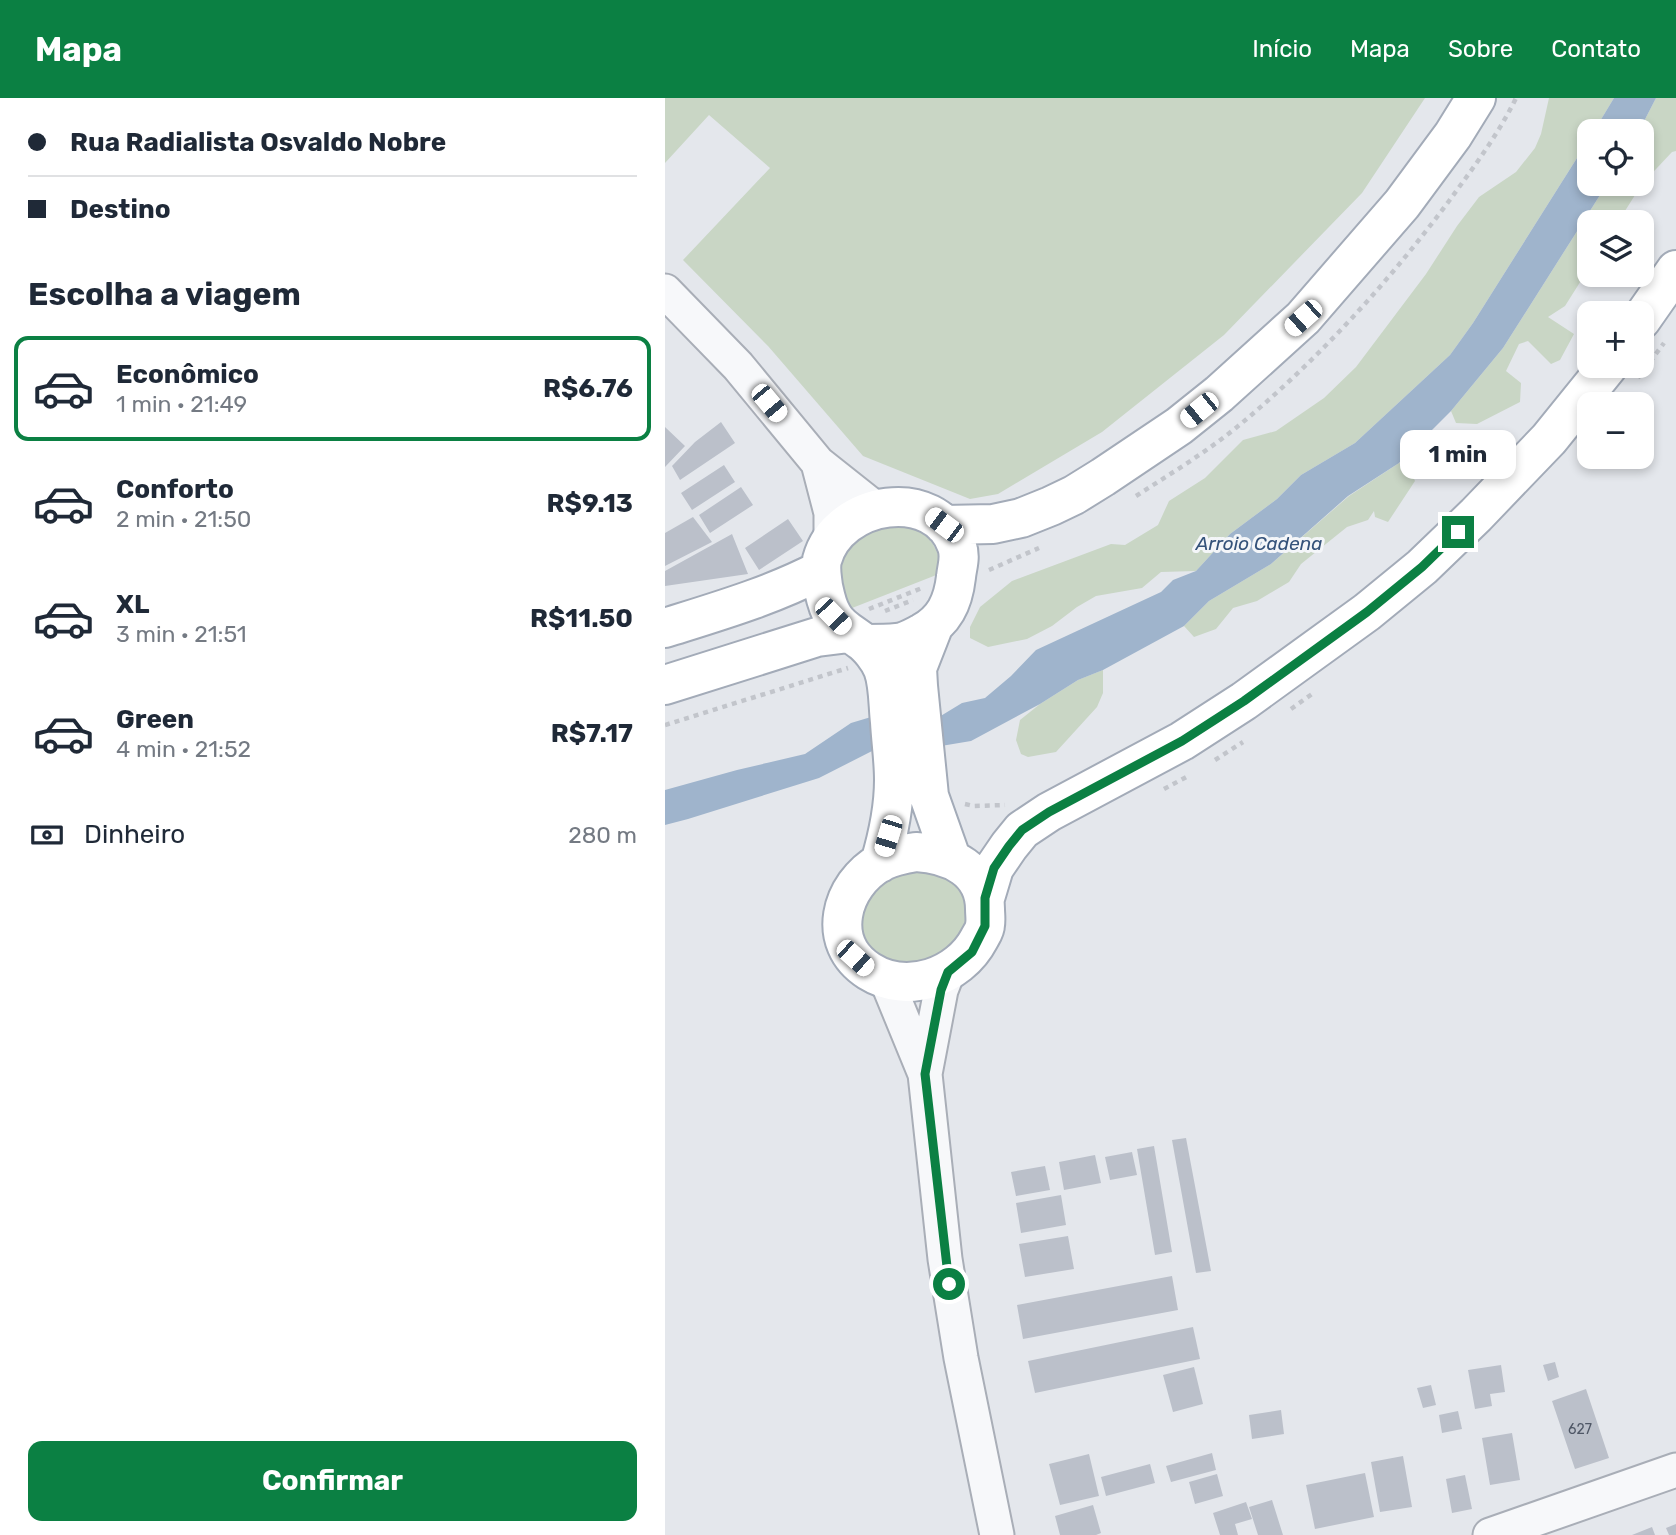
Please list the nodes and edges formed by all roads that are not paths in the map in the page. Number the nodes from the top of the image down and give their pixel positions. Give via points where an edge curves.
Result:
1 (1476, 98) edge
2 (1676, 270) edge
3 (665, 291) edge
4 (1654, 327) edge
5 (1618, 378) edge
6 (818, 463) junction
7 (876, 509) junction
8 (944, 525) junction
9 (826, 555) junction
10 (933, 627) junction
11 (665, 628) edge
12 (859, 633) junction
13 (665, 685) edge
14 (903, 689) junction
15 (910, 780) junction
16 (951, 858) junction
17 (880, 863) junction
18 (985, 898) junction
19 (948, 972) junction
20 (886, 979) junction
21 (925, 1074) junction
22 (1676, 1470) edge
23 (1548, 1526) edge
24 (997, 1535) edge
25 (1490, 1535) edge

1 - 8 main road via 1402,204 1312,308 1219,394 1103,477 1051,506 993,524
2 - 4 main road
3 - 6 street via 738,366
5 - 18 main road via 1549,439 1422,567 1367,612 1182,741 1022,830 994,868
6 - 7 street
6 - 9 street via 831,513
7 - 8 main road via 913,509
7 - 9 main road via 842,527
8 - 10 main road via 960,558 948,606
9 - 11 main road via 795,584
9 - 12 main road via 825,597 833,616
10 - 12 main road via 898,643
10 - 14 main road
12 - 13 main road via 817,637
12 - 14 main road
14 - 15 main road
15 - 16 main road via 929,796
15 - 17 main road
16 - 17 main road via 916,852
16 - 18 main road via 979,881
17 - 20 main road via 851,890 842,926 855,958
18 - 19 main road via 981,935 972,952
19 - 20 main road via 918,981
19 - 21 street
20 - 21 street
21 - 24 street via 945,1259
22 - 23 street
23 - 25 street

